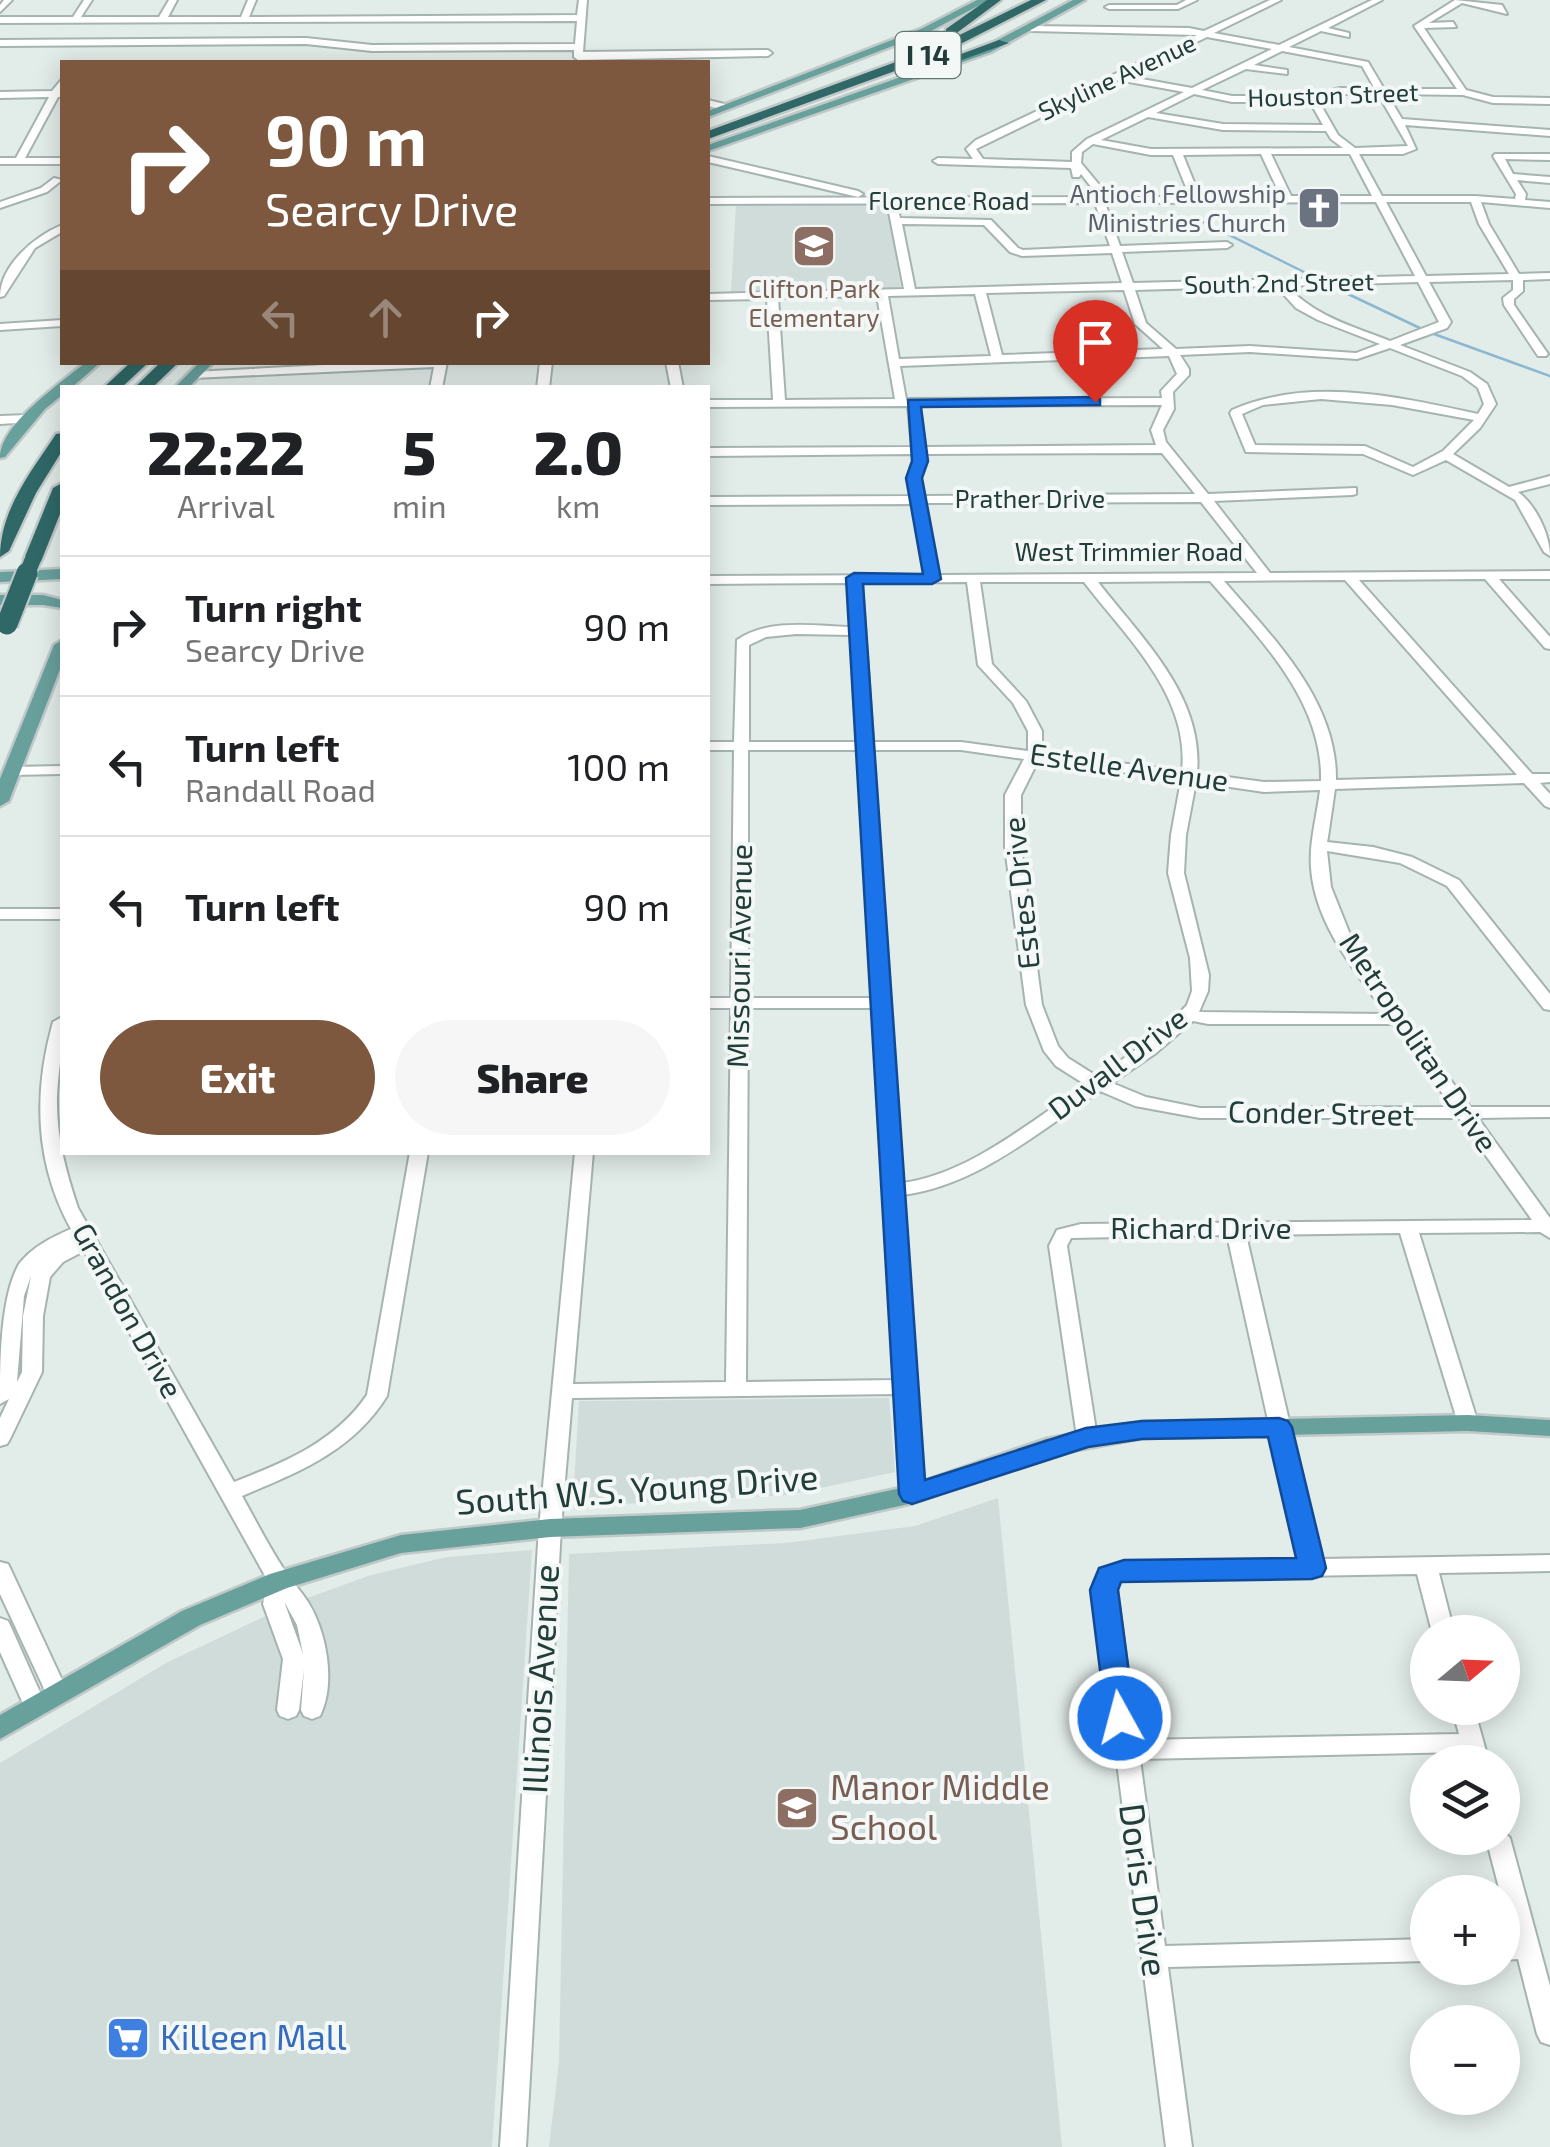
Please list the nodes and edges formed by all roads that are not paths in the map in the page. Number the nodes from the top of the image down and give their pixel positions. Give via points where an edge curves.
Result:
1 (8, 0) edge
2 (88, 0) edge
3 (173, 0) edge
4 (252, 0) edge
5 (407, 0) edge
6 (486, 0) edge
7 (584, 0) edge
8 (984, 0) edge
9 (994, 0) edge
10 (1024, 0) edge
11 (1040, 0) edge
12 (1080, 0) edge
13 (1193, 0) edge
14 (1277, 0) edge
15 (1378, 0) edge
16 (1461, 0) edge
17 (1106, 2) edge
18 (0, 10) edge
19 (1504, 12) dead end
20 (325, 14) junction
21 (402, 18) junction
22 (482, 18) junction
23 (582, 18) junction
24 (244, 19) junction
25 (0, 20) edge
26 (75, 20) junction
27 (162, 20) junction
28 (1453, 25) dead end
29 (1418, 26) junction
30 (1031, 28) junction
31 (1117, 28) junction
32 (1322, 29) junction
33 (1209, 34) junction
34 (1346, 36) dead end
35 (314, 42) junction
36 (1003, 42) junction
37 (0, 43) edge
38 (401, 48) junction
39 (474, 48) junction
40 (1280, 49) junction
41 (768, 53) dead end
42 (911, 54) junction
43 (578, 55) edge
44 (699, 58) edge
45 (398, 60) edge
46 (471, 60) edge
47 (1246, 66) junction
48 (1284, 72) dead end
49 (1118, 76) junction
50 (1382, 91) junction
51 (1191, 92) junction
52 (1463, 92) junction
53 (59, 94) edge
54 (0, 95) edge
55 (809, 98) junction
56 (1312, 99) junction
57 (1550, 101) edge
58 (710, 103) edge
59 (725, 107) junction
60 (710, 113) edge
61 (1147, 114) junction
62 (1399, 122) junction
63 (710, 124) edge
64 (1327, 128) junction
65 (1550, 132) edge
66 (710, 133) edge
67 (1090, 141) junction
68 (710, 147) edge
69 (1352, 151) junction
70 (1177, 152) junction
71 (1265, 152) junction
72 (1550, 156) edge
73 (710, 160) edge
74 (0, 161) edge
75 (19, 161) junction
76 (60, 161) edge
77 (979, 161) junction
78 (938, 162) dead end
79 (1078, 166) junction
80 (1509, 176) junction
81 (57, 180) dead end
82 (1550, 180) edge
83 (1288, 199) junction
84 (1379, 199) junction
85 (1476, 199) junction
86 (1099, 200) junction
87 (1196, 200) junction
88 (710, 201) edge
89 (892, 201) junction
90 (1520, 202) junction
91 (1550, 204) edge
92 (0, 205) edge
93 (896, 222) junction
94 (60, 229) edge
95 (1227, 245) dead end
96 (1116, 251) junction
97 (1550, 276) edge
98 (1516, 277) junction
99 (1422, 280) junction
100 (1279, 283) junction
101 (1129, 287) junction
102 (980, 291) junction
103 (910, 292) junction
104 (882, 293) junction
105 (0, 294) edge
106 (772, 296) junction
107 (710, 297) edge
108 (60, 322) edge
109 (0, 327) edge
110 (1394, 346) junction
111 (1173, 352) junction
112 (1542, 354) dead end
113 (998, 361) junction
114 (894, 362) junction
115 (91, 365) edge
116 (137, 365) edge
117 (168, 365) edge
118 (402, 365) edge
119 (190, 369) edge
120 (210, 375) edge
121 (67, 385) edge
122 (114, 385) edge
123 (145, 385) edge
124 (169, 385) edge
125 (60, 391) edge
126 (1167, 401) junction
127 (907, 403) junction
128 (710, 404) edge
129 (779, 404) junction
130 (1482, 418) junction
131 (28, 419) junction
132 (0, 420) edge
133 (60, 441) edge
134 (1166, 450) junction
135 (919, 451) junction
136 (710, 452) edge
137 (0, 454) edge
138 (1446, 455) junction
139 (1550, 480) edge
140 (1511, 490) junction
141 (1352, 491) dead end
142 (60, 493) edge
143 (1207, 498) junction
144 (917, 500) junction
145 (710, 501) edge
146 (0, 551) edge
147 (1550, 552) edge
148 (60, 574) edge
149 (1488, 575) junction
150 (1550, 575) edge
151 (1214, 576) junction
152 (1266, 576) junction
153 (1348, 576) junction
154 (0, 577) edge
155 (854, 578) junction
156 (1088, 578) junction
157 (932, 579) junction
158 (973, 579) junction
159 (710, 580) edge
160 (60, 587) edge
161 (0, 588) edge
162 (0, 600) edge
163 (60, 604) edge
164 (858, 631) junction
165 (4, 633) edge
166 (1550, 645) edge
167 (60, 650) edge
168 (710, 746) edge
169 (742, 746) junction
170 (864, 746) junction
171 (1035, 753) junction
172 (12, 770) junction
173 (60, 770) edge
174 (1187, 778) junction
175 (1528, 778) junction
176 (1550, 778) edge
177 (1329, 787) junction
178 (0, 801) edge
179 (1550, 803) edge
180 (1320, 846) junction
181 (0, 914) edge
182 (60, 914) edge
183 (710, 1003) edge
184 (739, 1003) junction
185 (881, 1003) junction
186 (1550, 1005) edge
187 (1190, 1014) junction
188 (1396, 1019) junction
189 (60, 1038) edge
190 (1096, 1085) junction
191 (54, 1086) edge
192 (1550, 1112) edge
193 (1464, 1115) junction
194 (418, 1155) edge
195 (584, 1155) edge
196 (894, 1190) junction
197 (1408, 1228) junction
198 (1234, 1229) junction
199 (1548, 1229) edge
200 (86, 1236) junction
201 (22, 1341) junction
202 (905, 1387) junction
203 (736, 1388) junction
204 (563, 1390) junction
205 (0, 1397) edge
206 (1468, 1423) junction
207 (1279, 1427) junction
208 (1550, 1428) edge
209 (1086, 1437) junction
210 (0, 1440) edge
211 (230, 1492) junction
212 (912, 1494) junction
213 (550, 1528) junction
214 (1426, 1564) junction
215 (1550, 1564) edge
216 (1312, 1568) junction
217 (0, 1570) edge
218 (279, 1581) junction
219 (1440, 1615) edge
220 (30, 1635) junction
221 (4, 1636) edge
222 (47, 1701) junction
223 (300, 1710) dead end
224 (0, 1728) edge
225 (1125, 1750) junction
226 (1410, 1752) edge
227 (1410, 1950) edge
228 (1152, 1956) junction
229 (1520, 1960) edge
230 (1550, 2034) edge
231 (513, 2147) edge
232 (1179, 2147) edge

1 - 18 street
2 - 26 street
3 - 27 street
4 - 24 street
5 - 21 street
6 - 22 street
7 - 23 street
8 - 59 main road via 926,30
9 - 42 highway
10 - 42 highway, I 14
11 - 55 highway, I 14 via 966,40
12 - 30 main road
13 - 17 street via 1178,7
14 - 33 street, Skyline Avenue
15 - 32 street
16 - 19 street
16 - 29 street
17 - 31 street
20 - 21 street
20 - 24 street
20 - 35 street
21 - 22 street
22 - 23 street
23 - 43 street
24 - 27 street
25 - 26 street
26 - 27 street
28 - 29 street
29 - 52 street
30 - 31 street
30 - 36 main road
31 - 33 street
32 - 34 street
32 - 40 street
33 - 40 street
33 - 49 street, Skyline Avenue
35 - 37 street via 82,48
35 - 38 street
36 - 55 highway
36 - 68 main road
38 - 39 street
38 - 45 street
39 - 43 street
39 - 46 street
40 - 47 street
40 - 50 street via 1361,61
41 - 44 street
42 - 63 highway, I 14
43 - 44 street
47 - 48 street
47 - 51 street
49 - 51 street, Houston Street
49 - 77 street, Skyline Avenue via 972,146
50 - 52 street, Houston Street
50 - 56 street, Houston Street
50 - 62 street
51 - 56 street, Houston Street
51 - 61 street
52 - 57 street, Houston Street
53 - 54 street
53 - 75 street
55 - 66 highway, I 14
56 - 64 street
58 - 59 street
59 - 60 main road
61 - 64 street via 1224,127
61 - 67 street
62 - 65 street
62 - 69 street via 1411,150
64 - 69 street
67 - 70 street
67 - 79 street via 1077,152
69 - 71 street
69 - 84 street
70 - 71 street
70 - 87 street
71 - 83 street
72 - 80 street via 1498,156
73 - 89 street
74 - 75 street
75 - 76 street
77 - 78 street
77 - 79 street
79 - 86 street
80 - 82 street
80 - 90 street
81 - 92 street
83 - 84 street, Florence Road
83 - 87 street, Florence Road
84 - 85 street, Florence Road
84 - 99 street
85 - 90 street, Florence Road
85 - 98 street
86 - 87 street, Florence Road
86 - 89 street, Florence Road
86 - 96 street
88 - 89 street, Florence Road
89 - 93 street
90 - 91 street, Florence Road
93 - 96 street via 987,222 1022,253
93 - 103 street
94 - 105 street via 32,246
95 - 96 street
96 - 101 street
97 - 98 street, South 2nd Street
98 - 99 street, South 2nd Street
98 - 112 street via 1519,286 1508,305
99 - 100 street, South 2nd Street
99 - 110 street via 1445,324
100 - 101 street, South 2nd Street
100 - 110 street via 1308,311
101 - 102 street, South 2nd Street
101 - 111 street via 1144,329
102 - 103 street, South 2nd Street
102 - 113 street
103 - 104 street, South 2nd Street
104 - 106 street, South 2nd Street
104 - 114 street
106 - 107 street, South 2nd Street
106 - 129 street
108 - 109 street
110 - 111 street via 1357,356
110 - 130 street via 1477,381 1489,396
111 - 113 street
111 - 126 street via 1184,368
113 - 114 street
114 - 127 street
115 - 121 main road
116 - 122 highway
117 - 123 highway
118 - 120 street
119 - 120 main road
119 - 124 highway
125 - 131 main road
126 - 127 street
126 - 134 street via 1157,430
127 - 129 street
127 - 135 street
128 - 129 street
130 - 138 street
130 - 138 street via 1294,396 1236,413 1250,450 1365,450 1414,471
131 - 132 street
131 - 137 main road
133 - 146 highway via 26,492
134 - 135 street
134 - 143 street
135 - 136 street
135 - 144 street
138 - 140 street
139 - 140 street
140 - 147 street
141 - 143 street, Prather Drive
142 - 165 highway, bridge
143 - 144 street, Prather Drive
143 - 152 street
144 - 145 street, Prather Drive
144 - 157 street
148 - 154 main road
149 - 150 street, West Trimmier Road
149 - 153 street, West Trimmier Road
149 - 166 street
151 - 152 street, West Trimmier Road
151 - 156 street, West Trimmier Road
151 - 177 street, Metropolitan Drive via 1300,688 1327,750
152 - 153 street, West Trimmier Road
153 - 175 street
155 - 157 street, West Trimmier Road
155 - 159 street, West Trimmier Road
155 - 164 street
156 - 158 street, West Trimmier Road
156 - 174 street, Duvall Drive via 1184,714 1191,749
157 - 158 street, West Trimmier Road
158 - 171 street via 985,665 1026,711
160 - 161 main road
162 - 163 main road
164 - 169 street, Missouri Avenue via 750,635 742,643
164 - 170 street
167 - 172 main road
168 - 169 street, Estelle Avenue
169 - 170 street, Estelle Avenue
169 - 184 street, Missouri Avenue
170 - 171 street, Estelle Avenue
170 - 185 street
171 - 174 street, Estelle Avenue
171 - 190 street, Estes Drive via 1013,795 1011,822 1034,1004 1050,1047
172 - 173 street
172 - 178 main road
174 - 177 street, Estelle Avenue
174 - 187 street, Duvall Drive via 1175,852 1200,976
175 - 176 street, Estelle Avenue
175 - 177 street, Estelle Avenue
175 - 179 street
177 - 180 street, Metropolitan Drive
180 - 186 street via 1405,858 1443,876
180 - 188 street, Metropolitan Drive via 1332,913
181 - 182 street
183 - 184 street
184 - 185 street
184 - 203 street, Missouri Avenue
185 - 196 street
187 - 188 street
187 - 190 street, Duvall Drive
188 - 193 street, Metropolitan Drive
189 - 191 street, Grandon Drive
190 - 193 street, Conder Street via 1200,1112
190 - 196 street, Duvall Drive via 948,1180
191 - 200 street, Grandon Drive via 52,1163
192 - 193 street, Conder Street
193 - 199 street, Metropolitan Drive
194 - 211 street via 378,1396 326,1450
195 - 204 street, Illinois Avenue
196 - 202 street
197 - 198 street, Richard Drive
197 - 199 street, Richard Drive
197 - 206 street
198 - 207 street
198 - 209 street, Richard Drive via 1075,1231 1061,1238
200 - 201 street via 28,1289
200 - 211 street, Grandon Drive
201 - 205 street
201 - 210 street via 32,1372
202 - 203 street
202 - 212 street
203 - 204 street
204 - 213 street, Illinois Avenue
206 - 207 main road, South W.S. Young Drive
206 - 208 main road, South W.S. Young Drive
207 - 209 main road, South W.S. Young Drive
207 - 216 street
209 - 212 main road, South W.S. Young Drive
211 - 218 street, Grandon Drive
212 - 213 main road, South W.S. Young Drive via 800,1519
213 - 218 main road, South W.S. Young Drive via 401,1544
213 - 231 street, Illinois Avenue
214 - 215 street
214 - 216 street
214 - 219 street
216 - 225 street, Doris Drive via 1109,1576 1104,1590
217 - 220 street
218 - 222 main road, South W.S. Young Drive via 190,1618
218 - 223 street via 274,1604 294,1659
220 - 221 street
220 - 222 street
221 - 222 street
222 - 224 main road, South W.S. Young Drive
225 - 226 street
225 - 228 street, Doris Drive
227 - 228 street
228 - 232 street, Doris Drive
229 - 230 street

